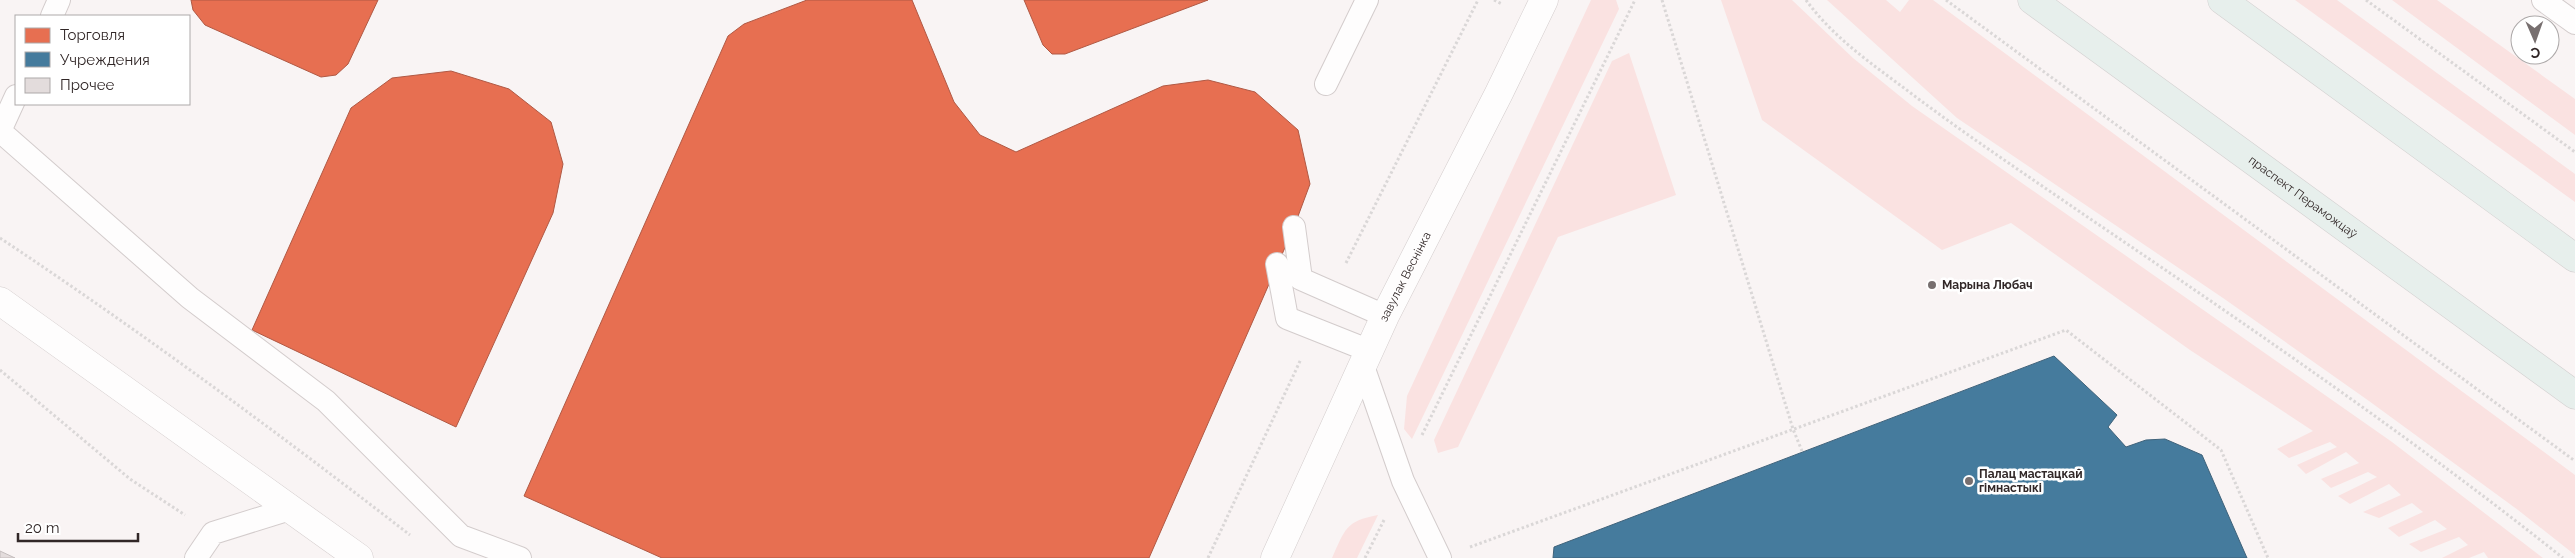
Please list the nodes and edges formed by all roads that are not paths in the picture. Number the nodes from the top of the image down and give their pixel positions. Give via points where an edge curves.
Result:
1 (59, 0) edge
2 (1367, 0) edge
3 (1544, 0) edge
4 (2032, 0) edge
5 (2222, 0) edge
6 (2543, 0) edge
7 (52, 15) edge
8 (2575, 23) edge
9 (1326, 84) dead end
10 (15, 98) edge
11 (1294, 227) dead end
12 (2575, 258) edge
13 (1278, 264) dead end
14 (0, 301) edge
15 (1385, 316) junction
16 (1366, 358) junction
17 (2575, 395) edge
18 (290, 509) junction
19 (196, 558) edge
20 (359, 558) edge
21 (520, 558) edge
22 (1275, 558) edge
23 (1440, 558) edge

1 - 7 lane
2 - 9 lane
3 - 15 street, завулак Веснінка
4 - 17 main road, праспект Пераможцаў
5 - 12 main road
6 - 8 lane
10 - 21 lane via 0,131 190,298 326,401 461,536
11 - 15 lane via 1301,279
13 - 16 lane via 1287,318
14 - 18 street
15 - 16 street, завулак Веснінка
16 - 22 street, завулак Веснінка
16 - 23 lane via 1403,481
18 - 19 lane via 213,534
18 - 20 street

